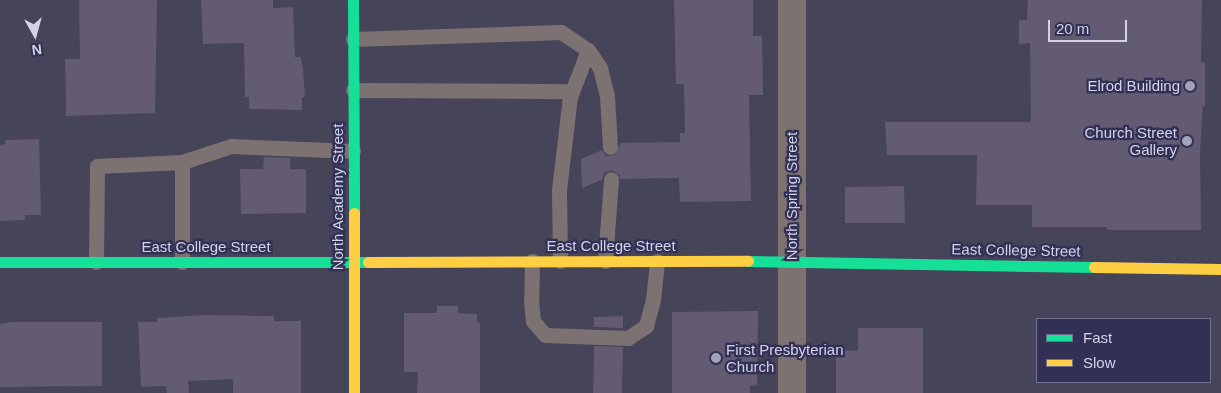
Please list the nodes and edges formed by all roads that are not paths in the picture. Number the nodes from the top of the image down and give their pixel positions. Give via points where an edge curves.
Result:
1 (352, 0) edge
2 (792, 0) edge
3 (353, 39) junction
4 (588, 50) junction
5 (353, 90) junction
6 (572, 91) junction
7 (610, 147) dead end
8 (353, 151) junction
9 (182, 162) junction
10 (611, 180) dead end
11 (353, 261) junction
12 (532, 261) junction
13 (560, 261) junction
14 (605, 261) junction
15 (657, 261) junction
16 (792, 261) junction
17 (0, 262) edge
18 (96, 262) junction
19 (182, 262) junction
20 (1221, 269) edge
21 (354, 393) edge
22 (792, 393) edge

1 - 3 street, North Academy Street
2 - 16 street, North Spring Street
3 - 4 lane via 560,32
3 - 5 street, North Academy Street
4 - 6 lane
4 - 7 lane via 600,68 607,96
5 - 6 lane
5 - 8 street, North Academy Street
6 - 13 lane via 559,190
8 - 9 lane via 231,146
8 - 11 street, North Academy Street
9 - 18 lane via 97,166
9 - 19 lane
10 - 14 lane
11 - 12 street, East College Street
11 - 19 street, East College Street
11 - 21 street, North Academy Street
12 - 13 street, East College Street
12 - 15 lane via 534,321 545,335 628,338 646,326 653,300
13 - 14 street, East College Street
14 - 15 street, East College Street
15 - 16 street, East College Street
16 - 20 street, East College Street
16 - 22 street, North Spring Street
17 - 18 street, East College Street
18 - 19 street, East College Street

